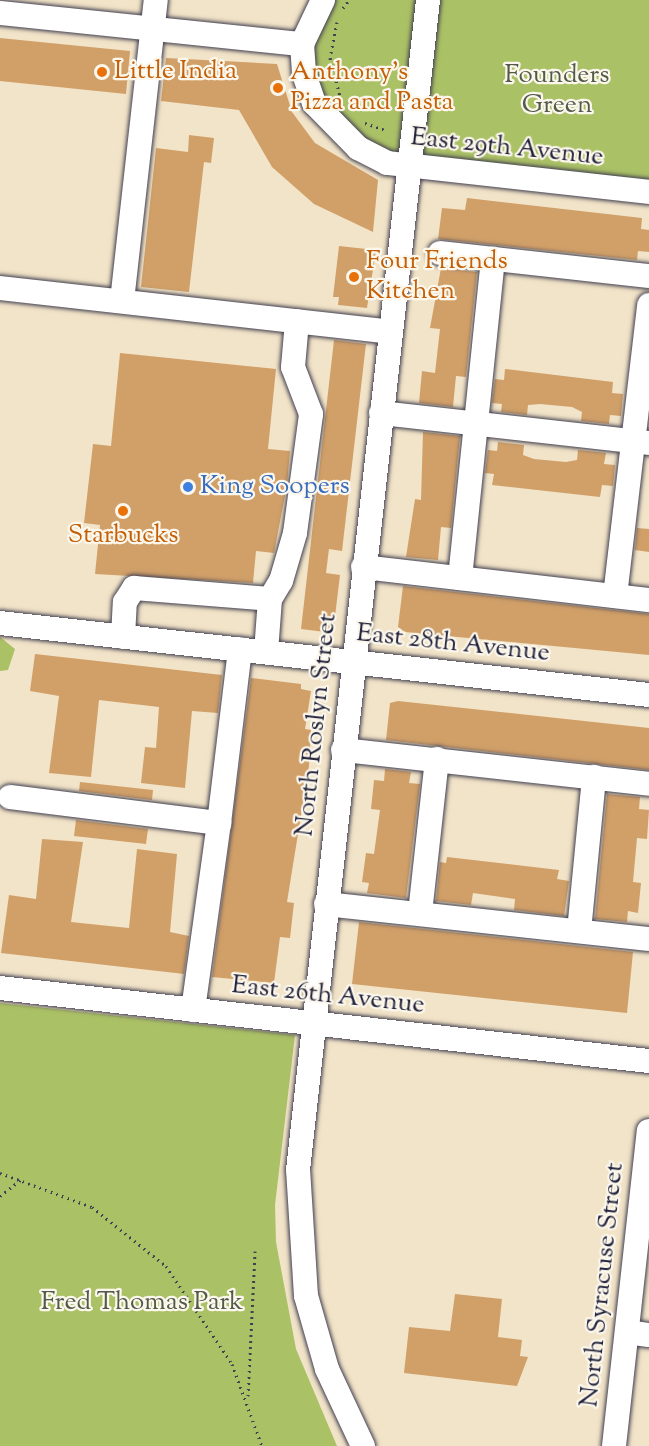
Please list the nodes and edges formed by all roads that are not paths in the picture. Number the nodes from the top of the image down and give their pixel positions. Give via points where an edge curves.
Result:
1 (156, 0) edge
2 (323, 0) edge
3 (428, 0) edge
4 (0, 12) edge
5 (152, 29) junction
6 (302, 44) junction
7 (410, 166) junction
8 (649, 192) edge
9 (440, 253) dead end
10 (493, 259) junction
11 (649, 276) edge
12 (0, 288) edge
13 (122, 301) junction
14 (649, 305) edge
15 (297, 321) junction
16 (390, 332) junction
17 (381, 413) junction
18 (476, 424) junction
19 (642, 442) edge
20 (363, 567) junction
21 (460, 578) junction
22 (615, 596) junction
23 (270, 599) junction
24 (649, 600) edge
25 (0, 623) edge
26 (123, 637) junction
27 (240, 650) junction
28 (266, 652) junction
29 (352, 662) junction
30 (649, 695) edge
31 (343, 750) junction
32 (437, 759) junction
33 (594, 777) junction
34 (649, 784) edge
35 (10, 796) dead end
36 (219, 823) junction
37 (326, 904) junction
38 (420, 913) junction
39 (579, 931) junction
40 (649, 939) edge
41 (0, 988) edge
42 (193, 1010) junction
43 (313, 1023) junction
44 (649, 1061) edge
45 (649, 1131) edge
46 (638, 1334) edge
47 (363, 1446) edge
48 (614, 1446) edge

1 - 5 street
2 - 6 street
3 - 7 street, North Roslyn Street
4 - 5 street
5 - 6 street
5 - 13 street
6 - 7 street, East 29th Avenue via 304,74 314,103 334,129 387,163
7 - 8 street, East 29th Avenue
7 - 16 street, North Roslyn Street
9 - 10 street
10 - 11 street
10 - 18 street
12 - 13 street
13 - 15 street
14 - 19 street
15 - 16 street
15 - 23 street via 293,367 311,414 295,533
16 - 17 street, North Roslyn Street
17 - 18 street
17 - 20 street, North Roslyn Street
18 - 19 street
18 - 21 street
19 - 22 street
20 - 21 street
20 - 29 street, North Roslyn Street
21 - 22 street
22 - 24 street
23 - 26 street via 134,588 125,602
23 - 28 street
25 - 26 street, East 28th Avenue
26 - 27 street, East 28th Avenue
27 - 28 street, East 28th Avenue
27 - 36 street
28 - 29 street, East 28th Avenue
29 - 30 street, East 28th Avenue
29 - 31 street, North Roslyn Street
31 - 32 street
31 - 37 street, North Roslyn Street
32 - 33 street
32 - 38 street
33 - 34 street
33 - 39 street
35 - 36 street
36 - 42 street
37 - 38 street
37 - 43 street, North Roslyn Street
38 - 39 street
39 - 40 street
41 - 42 street, East 26th Avenue
42 - 43 street, East 26th Avenue
43 - 44 street, East 26th Avenue
43 - 47 street, North Roslyn Street via 298,1170 300,1261 324,1360
45 - 46 street, North Syracuse Street
46 - 48 street, North Syracuse Street

